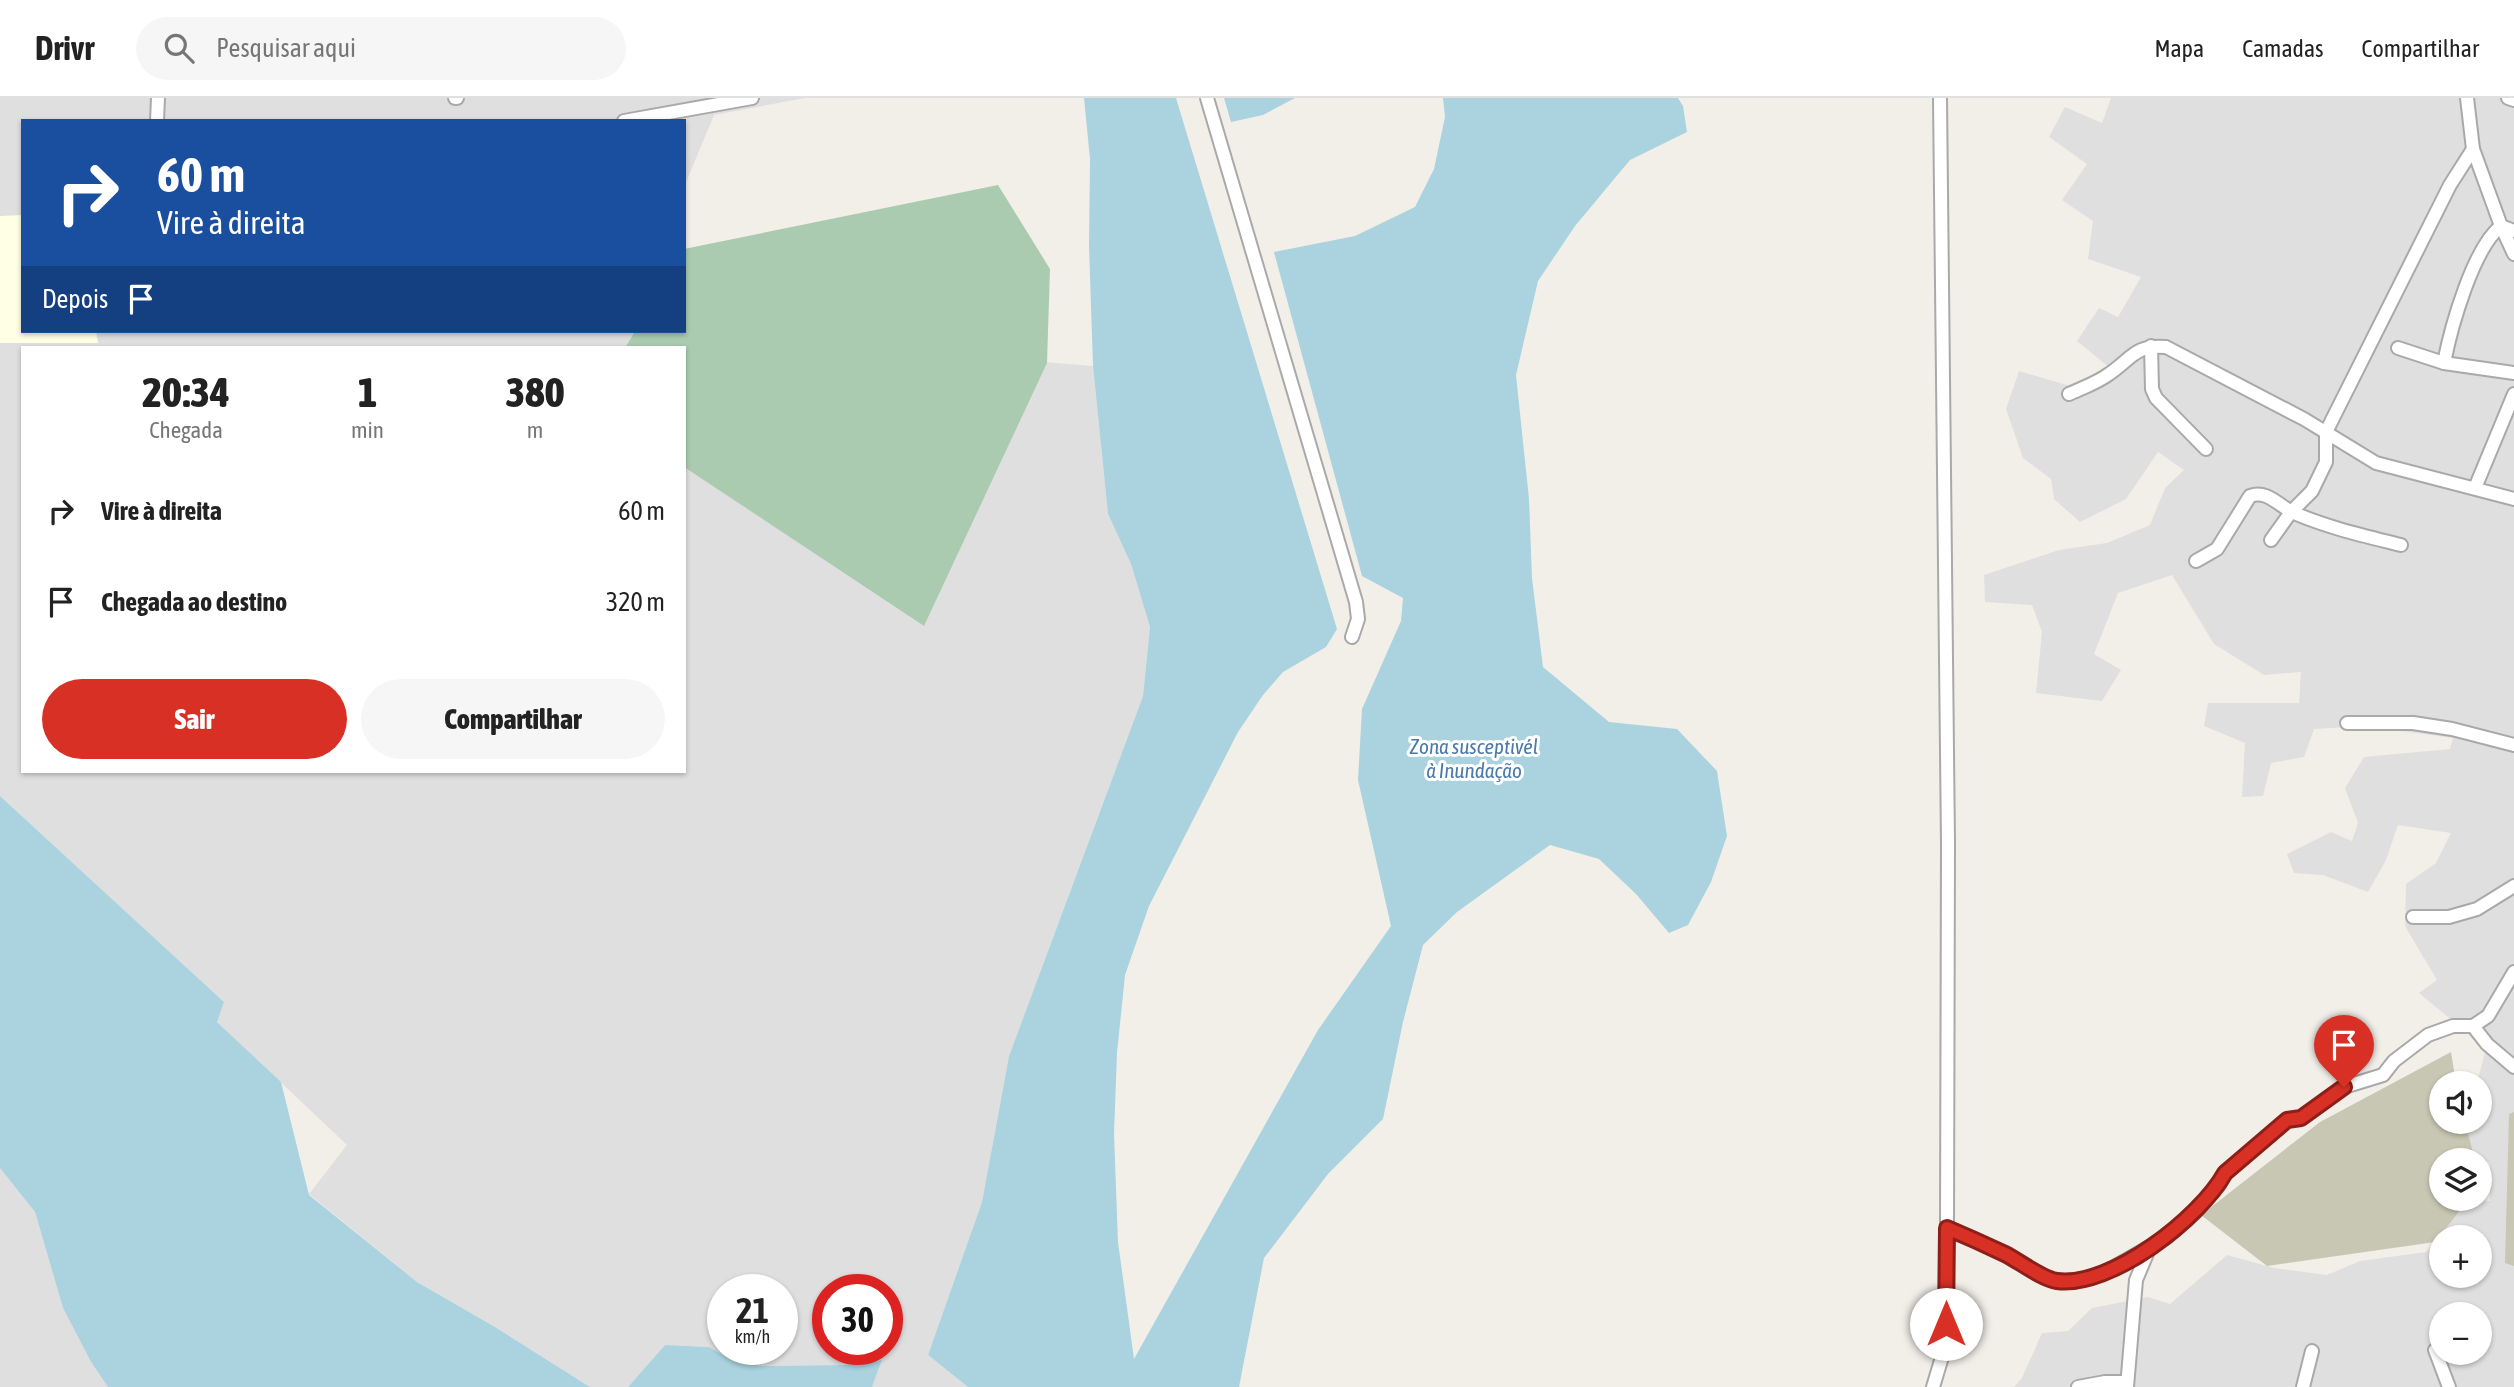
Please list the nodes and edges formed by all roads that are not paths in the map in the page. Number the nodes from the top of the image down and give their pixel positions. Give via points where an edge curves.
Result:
1 (158, 98) edge
2 (752, 98) edge
3 (1207, 98) edge
4 (1940, 98) edge
5 (2467, 98) edge
6 (2508, 98) edge
7 (728, 100) edge
8 (2514, 100) edge
9 (157, 119) edge
10 (634, 119) edge
11 (2473, 149) junction
12 (2501, 226) junction
13 (2514, 231) edge
14 (2514, 254) edge
15 (2151, 346) junction
16 (2398, 348) dead end
17 (2444, 363) junction
18 (2514, 373) edge
19 (2069, 394) dead end
20 (2514, 394) edge
21 (2326, 432) junction
22 (2206, 449) dead end
23 (2475, 488) junction
24 (2514, 499) edge
25 (2291, 512) junction
26 (2271, 540) dead end
27 (2401, 545) dead end
28 (2196, 561) dead end
29 (1352, 637) dead end
30 (2347, 723) dead end
31 (2514, 745) edge
32 (2514, 886) edge
33 (2413, 917) dead end
34 (2514, 972) edge
35 (2473, 1026) junction
36 (2514, 1067) edge
37 (1947, 1228) junction
38 (2149, 1249) junction
39 (2312, 1351) dead end
40 (2441, 1365) edge
41 (2127, 1384) edge
42 (1933, 1387) edge
43 (2078, 1387) edge
44 (2303, 1387) edge
45 (2449, 1387) edge

1 - 9 street
2 - 7 street
3 - 29 street via 1356,602 1358,619
4 - 37 street
5 - 11 street
6 - 8 street
7 - 10 street
11 - 12 street
11 - 21 street via 2450,185
12 - 13 street
12 - 14 street
12 - 17 street via 2487,240 2463,297
15 - 19 street via 2140,349 2107,376
15 - 21 street via 2166,347
15 - 22 street via 2156,398
16 - 17 street
17 - 18 street
20 - 23 street
21 - 23 street via 2385,466
21 - 25 street via 2326,461 2312,491
23 - 24 street
25 - 26 street
25 - 27 street
25 - 28 street via 2263,494 2250,496 2217,549
30 - 31 street via 2413,723
32 - 33 street via 2477,909 2449,917
34 - 35 street via 2488,1016
35 - 36 street
35 - 38 street via 2453,1026 2427,1035 2383,1075 2344,1087 2301,1118 2287,1120 2225,1173 2192,1214
37 - 38 street via 2054,1281 2075,1282
37 - 42 street via 1945,1347
38 - 41 street via 2136,1280
39 - 44 street
40 - 45 street
41 - 43 street

